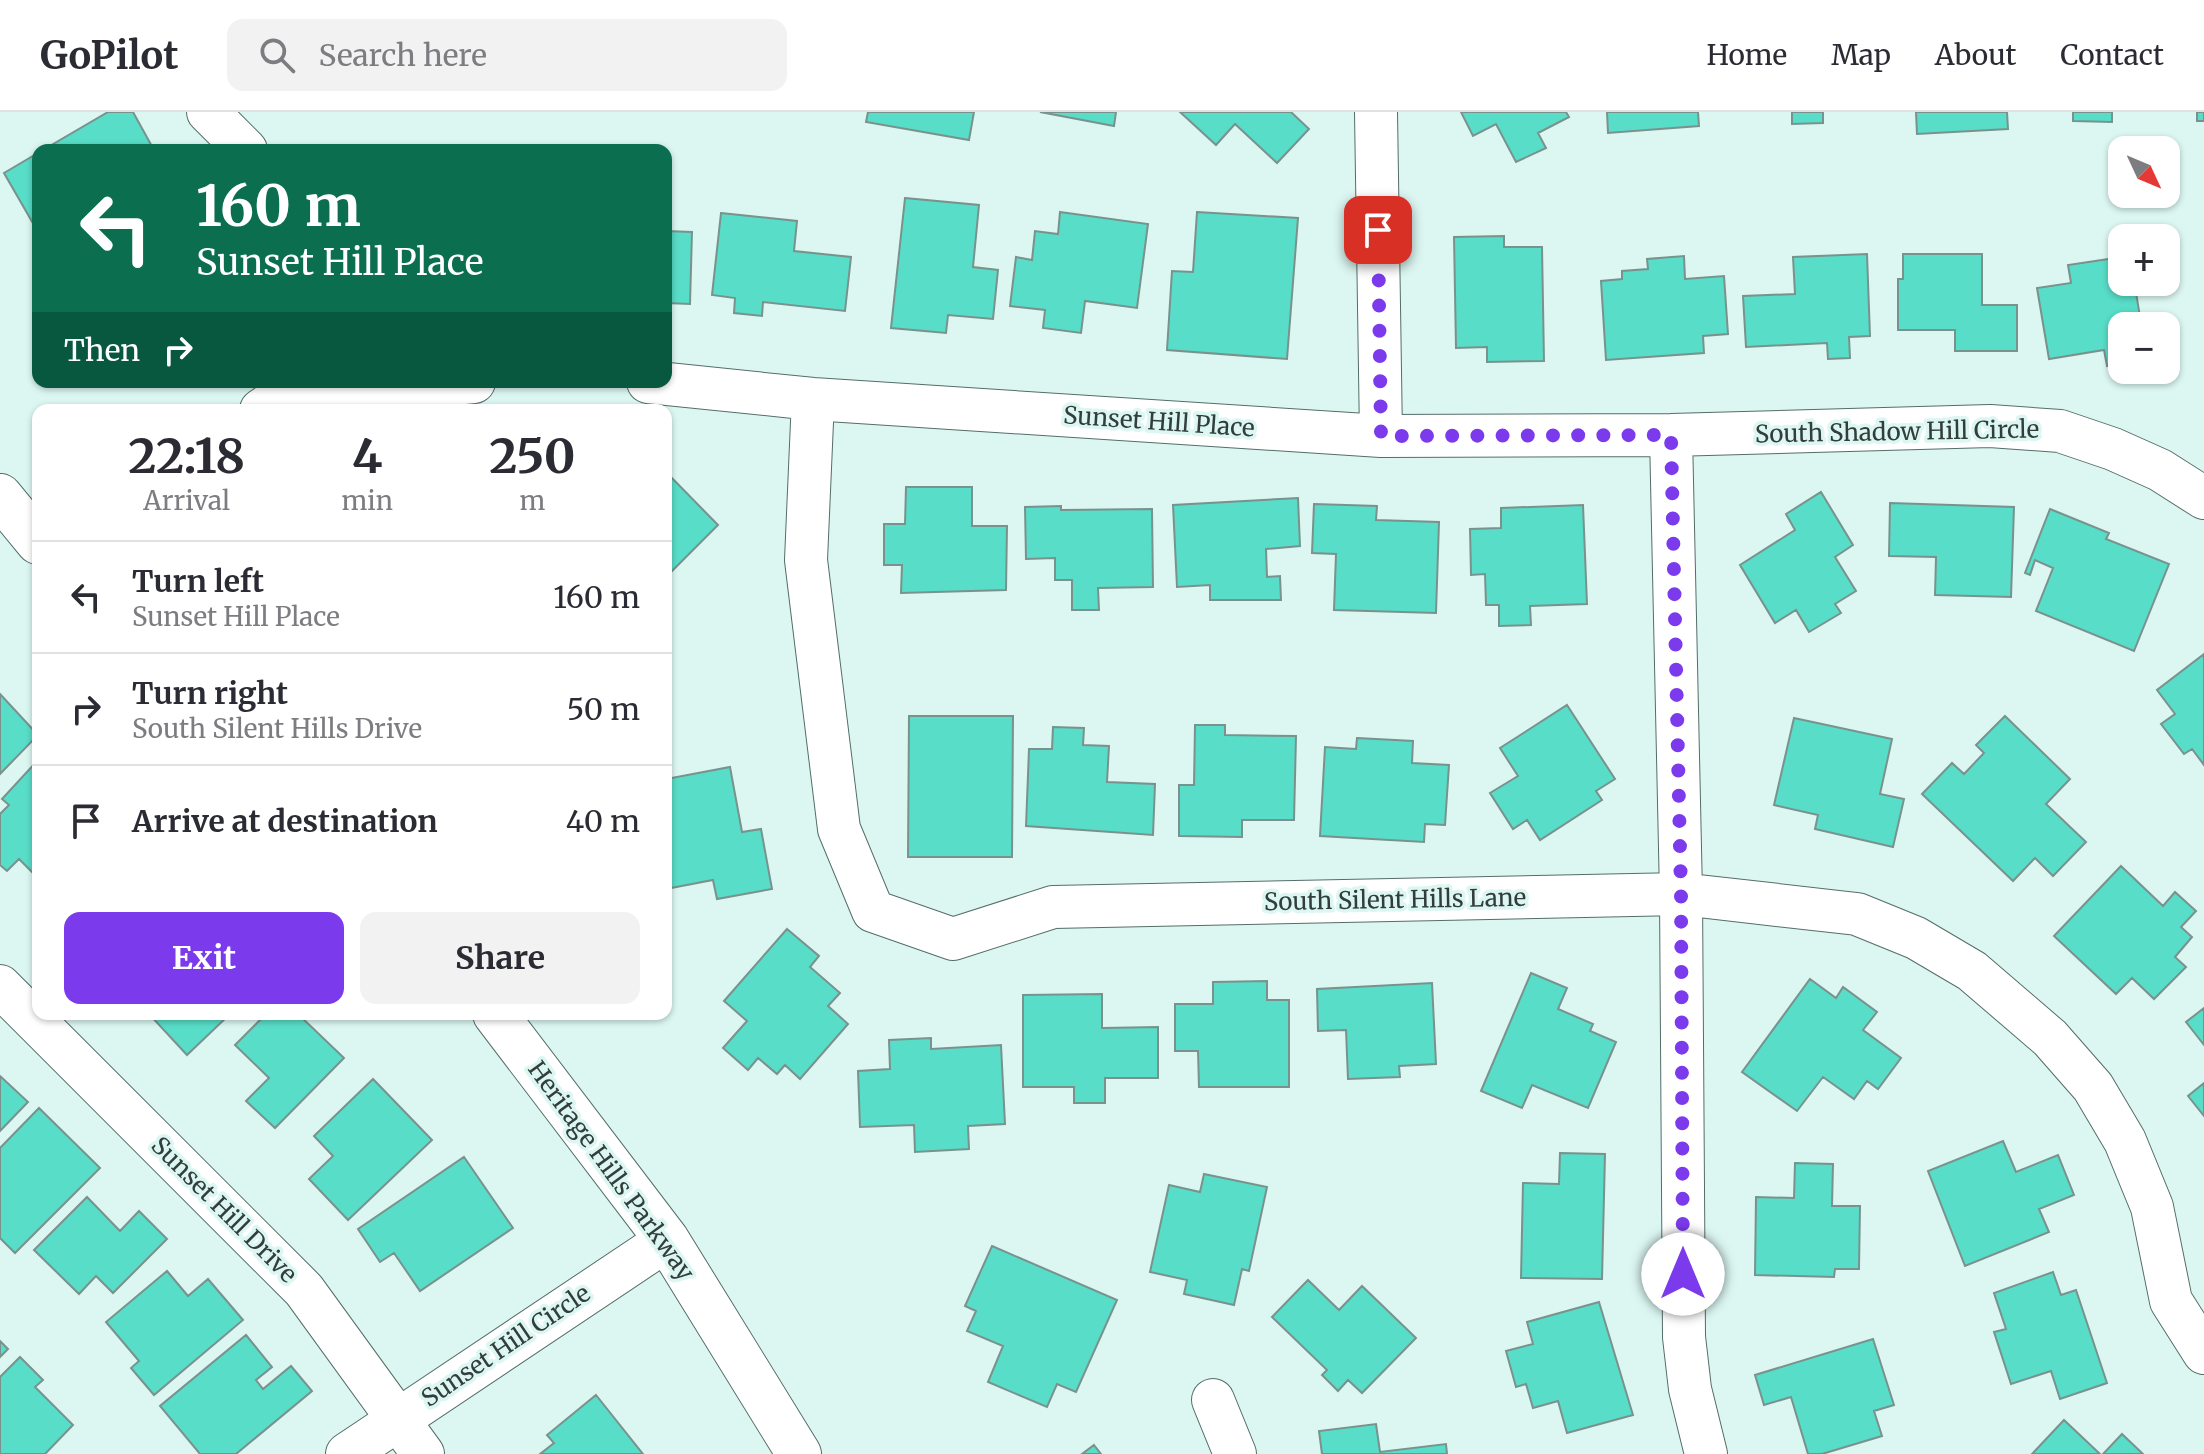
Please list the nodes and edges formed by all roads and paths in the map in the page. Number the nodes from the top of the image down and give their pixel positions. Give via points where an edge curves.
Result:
1 (208, 112) edge
2 (1376, 112) edge
3 (240, 144) edge
4 (672, 384) edge
5 (463, 392) edge
6 (362, 395) edge
7 (813, 399) junction
8 (270, 404) edge
9 (1671, 435) junction
10 (1381, 436) junction
11 (0, 496) edge
12 (2203, 496) edge
13 (32, 535) edge
14 (1681, 894) junction
15 (0, 986) edge
16 (32, 1018) edge
17 (34, 1020) edge
18 (500, 1020) edge
19 (667, 1240) junction
20 (2204, 1353) edge
21 (1213, 1400) dead end
22 (397, 1418) junction
23 (347, 1454) edge
24 (423, 1454) edge
25 (799, 1454) edge
26 (1235, 1454) edge
27 (1706, 1454) edge

1 - 3 street
2 - 10 street
4 - 7 street, Sunset Hill Place
5 - 6 street
6 - 8 street
7 - 10 street, Sunset Hill Place
7 - 14 street, South Silent Hills Lane via 808,576 839,829 873,911 953,939 1053,907
9 - 10 street, Sunset Hill Place
9 - 12 street, South Shadow Hill Circle via 1990,426 2060,431 2137,459
9 - 14 street
11 - 13 street
14 - 20 street, South Silent Hills Lane via 1857,914 1927,945 2009,1000 2093,1087 2125,1141 2152,1207 2171,1301
14 - 27 street via 1684,1337
15 - 16 street, Sunset Hill Drive
17 - 22 street, Sunset Hill Drive via 304,1290
18 - 19 street, Heritage Hills Parkway
19 - 22 street, Sunset Hill Circle
19 - 25 street, Heritage Hills Parkway
21 - 26 street
22 - 23 street, Sunset Hill Circle
22 - 24 street, Sunset Hill Drive

